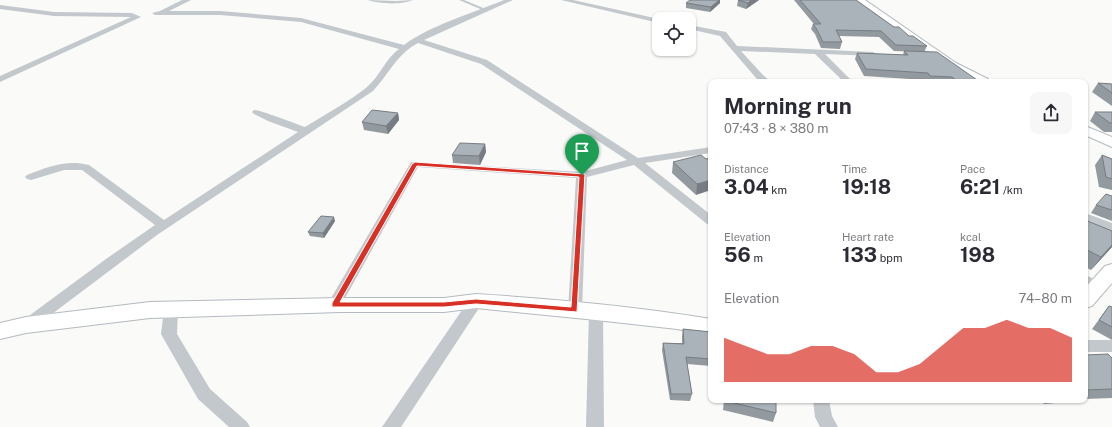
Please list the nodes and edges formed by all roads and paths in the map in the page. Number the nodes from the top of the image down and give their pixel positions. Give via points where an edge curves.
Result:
1 (188, 0) edge
2 (370, 0) edge
3 (411, 0) edge
4 (461, 0) edge
5 (510, 0) edge
6 (564, 0) edge
7 (858, 0) edge
8 (0, 7) edge
9 (486, 10) junction
10 (146, 15) junction
11 (652, 19) edge
12 (696, 28) edge
13 (417, 40) junction
14 (405, 48) junction
15 (736, 48) junction
16 (818, 52) junction
17 (879, 54) edge
18 (924, 56) edge
19 (940, 56) junction
20 (0, 79) edge
21 (763, 79) edge
22 (846, 79) edge
23 (979, 79) edge
24 (257, 112) dead end
25 (306, 131) junction
26 (1088, 131) edge
27 (1112, 143) edge
28 (708, 150) edge
29 (636, 161) junction
30 (582, 175) junction
31 (31, 177) dead end
32 (1088, 218) edge
33 (708, 219) edge
34 (163, 225) junction
35 (1112, 227) edge
36 (1112, 272) edge
37 (1092, 283) edge
38 (1088, 293) edge
39 (476, 302) junction
40 (334, 305) junction
41 (171, 310) junction
42 (575, 310) junction
43 (596, 312) junction
44 (26, 325) junction
45 (708, 326) edge
46 (0, 331) edge
47 (1098, 346) edge
48 (1112, 363) edge
49 (822, 403) edge
50 (241, 427) edge
51 (391, 427) edge
52 (595, 427) edge
53 (829, 427) edge

1 - 10 street
2 - 3 lane via 391,3
4 - 9 lane
5 - 9 street
6 - 11 street
7 - 19 street
8 - 10 street via 24,12
9 - 13 street
10 - 14 street via 220,12 301,20
10 - 20 street
12 - 15 street via 723,34
13 - 14 street
13 - 29 street via 484,62
14 - 25 street via 397,54 382,77 370,89
15 - 16 street
15 - 21 street
16 - 17 street
16 - 22 street
18 - 19 street
19 - 23 street
24 - 25 street
25 - 34 street
26 - 27 street
28 - 29 street
29 - 30 street
29 - 33 street
30 - 40 street via 415,164
30 - 42 street
31 - 34 street via 65,166 85,167
32 - 35 street
34 - 44 street via 76,286
36 - 37 street
37 - 38 street
39 - 40 street via 444,305
39 - 42 street
39 - 51 street
40 - 41 street
41 - 44 street via 150,310
41 - 50 street via 169,334 204,394
42 - 43 street
43 - 45 street
43 - 52 street
44 - 46 street
47 - 48 street
49 - 53 street

